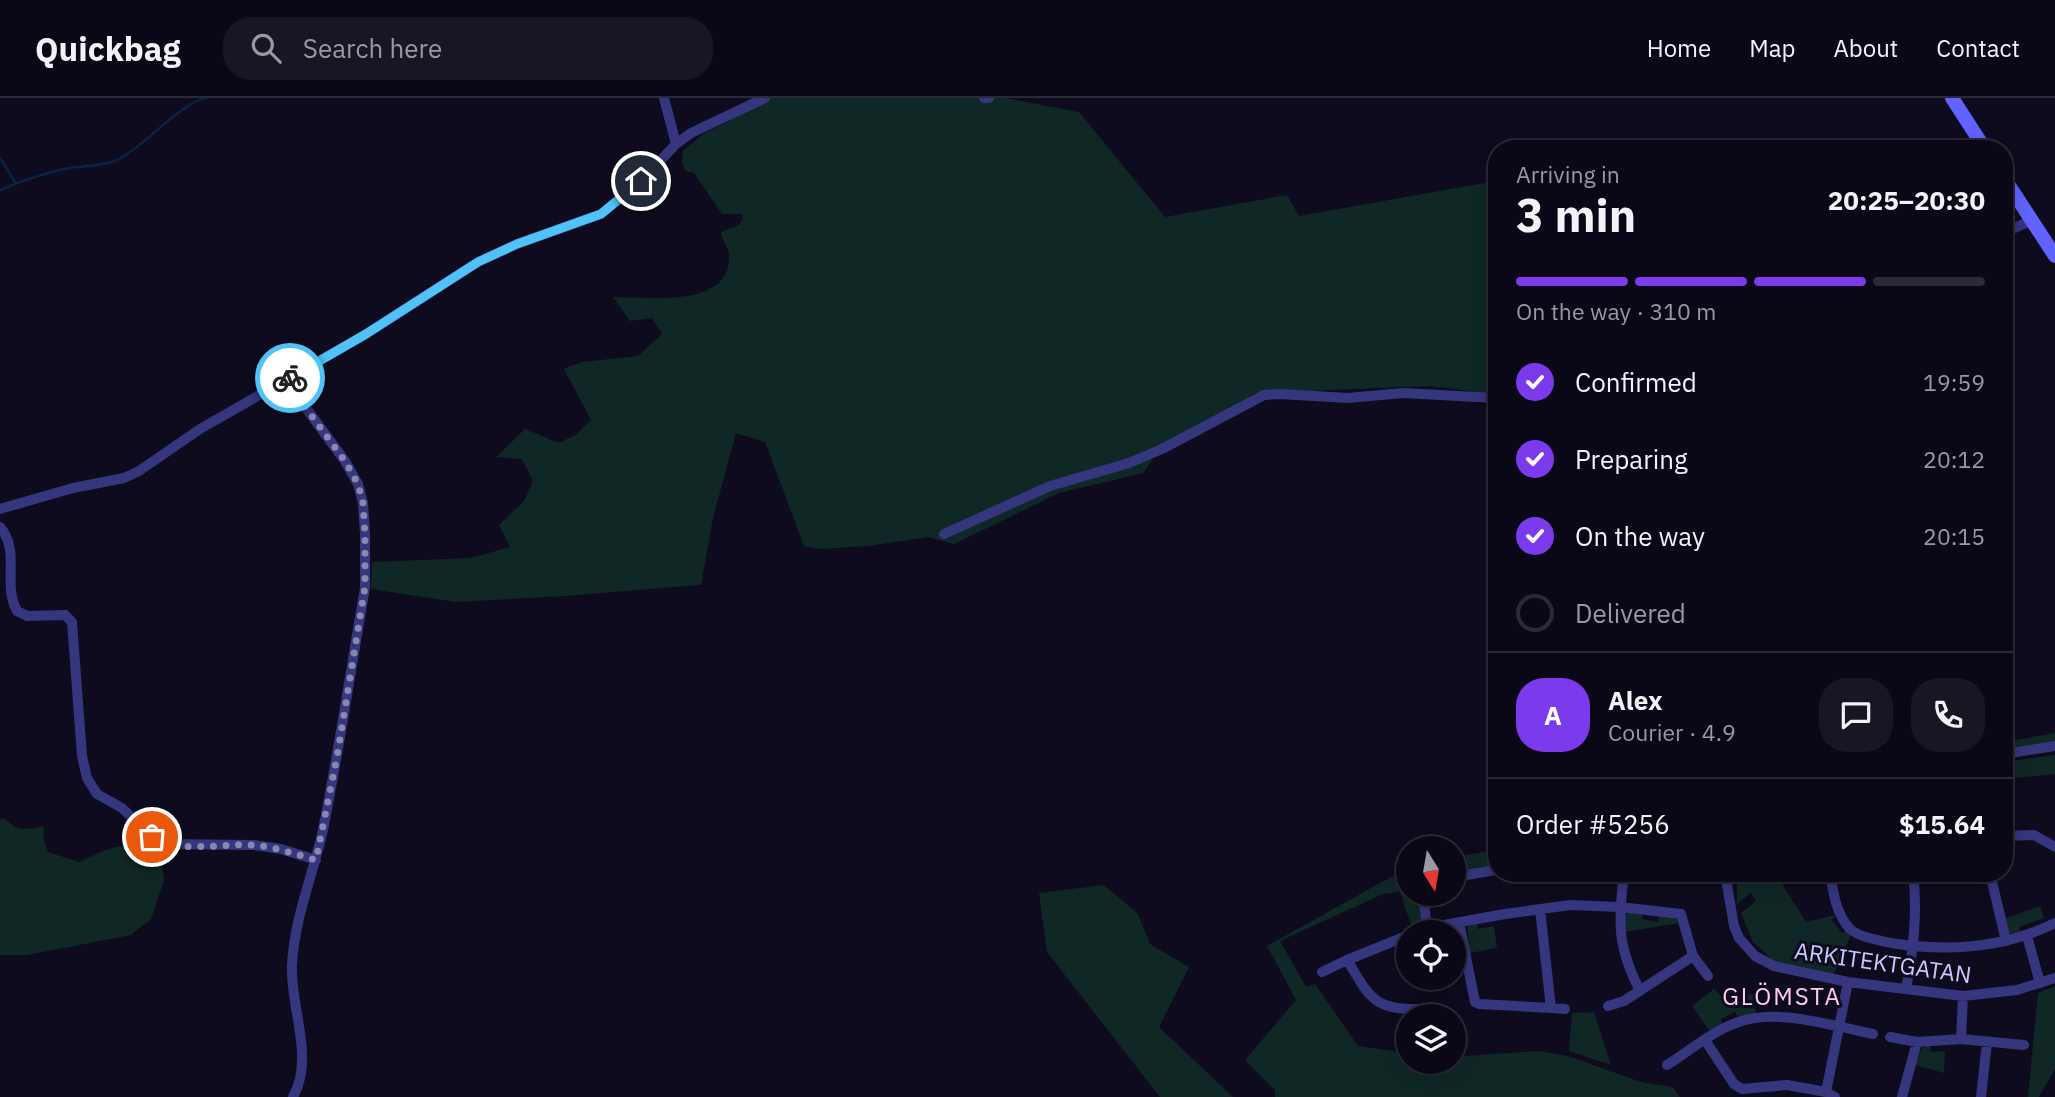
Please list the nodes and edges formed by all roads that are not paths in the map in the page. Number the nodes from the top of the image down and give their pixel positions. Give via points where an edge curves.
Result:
1 (664, 98) edge
2 (765, 98) edge
3 (1952, 98) edge
4 (1979, 140) edge
5 (677, 144) junction
6 (2013, 192) edge
7 (2032, 220) junction
8 (2013, 229) edge
9 (2055, 256) edge
10 (286, 381) junction
11 (1488, 398) edge
12 (0, 509) edge
13 (0, 527) edge
14 (944, 534) dead end
15 (2055, 746) edge
16 (2013, 753) edge
17 (2013, 836) edge
18 (2055, 848) edge
19 (316, 860) junction
20 (1488, 871) edge
21 (1466, 875) edge
22 (1624, 882) edge
23 (1727, 882) edge
24 (1832, 882) edge
25 (1914, 882) edge
26 (1992, 882) edge
27 (1620, 907) junction
28 (1540, 909) junction
29 (1466, 921) edge
30 (2055, 923) edge
31 (2027, 936) junction
32 (1396, 940) edge
33 (2006, 941) junction
34 (1914, 947) junction
35 (1693, 956) junction
36 (1466, 957) edge
37 (1348, 960) junction
38 (1322, 972) dead end
39 (1708, 976) dead end
40 (2055, 978) edge
41 (1848, 982) junction
42 (2040, 983) junction
43 (1906, 989) junction
44 (1640, 991) junction
45 (1963, 996) junction
46 (1608, 1006) dead end
47 (1551, 1008) junction
48 (1396, 1009) edge
49 (1565, 1009) dead end
50 (1838, 1027) junction
51 (1873, 1034) dead end
52 (1890, 1037) dead end
53 (1961, 1039) junction
54 (1705, 1040) junction
55 (1917, 1042) junction
56 (1987, 1042) junction
57 (2024, 1045) dead end
58 (1667, 1065) dead end
59 (1830, 1094) edge
60 (293, 1097) edge
61 (1902, 1097) edge
62 (1981, 1097) edge

1 - 5 street
2 - 5 street
3 - 4 main road
5 - 10 street via 601,214 478,262
6 - 7 main road
7 - 8 street
7 - 9 main road
10 - 12 street via 200,429 131,475
10 - 19 street via 358,484 365,534 365,587
11 - 14 street via 1403,393 1348,398 1264,395 1163,449 1050,486
13 - 19 street via 10,545 17,611 27,616 65,615 72,622 82,755 87,778 97,793 163,844 254,845
15 - 16 street
17 - 18 street via 2034,835
19 - 60 street via 294,945 302,1062
20 - 21 street
22 - 27 street
23 - 41 street, ARKITEKTGATAN via 1734,926 1755,956 1774,966
24 - 34 street via 1837,905 1851,929 1874,940
25 - 34 street
26 - 33 street
27 - 28 street via 1585,904
27 - 35 street via 1681,914
27 - 44 street via 1623,949
28 - 29 street
28 - 47 street
30 - 31 street
31 - 33 street
31 - 42 street
32 - 37 street
33 - 34 street via 1961,949
34 - 43 street
35 - 39 street
35 - 44 street
36 - 47 street via 1475,1002
37 - 38 street
37 - 48 street via 1368,994
40 - 42 street, ARKITEKTGATAN
41 - 43 street, ARKITEKTGATAN
41 - 50 street
42 - 45 street, ARKITEKTGATAN
43 - 45 street, ARKITEKTGATAN
44 - 46 street
45 - 53 street
47 - 49 street
50 - 51 street
50 - 54 street via 1787,1017 1758,1017 1736,1022
50 - 59 street
52 - 55 street
53 - 55 street
53 - 56 street
54 - 58 street
54 - 59 street via 1742,1089 1787,1085
55 - 61 street
56 - 57 street
56 - 62 street

